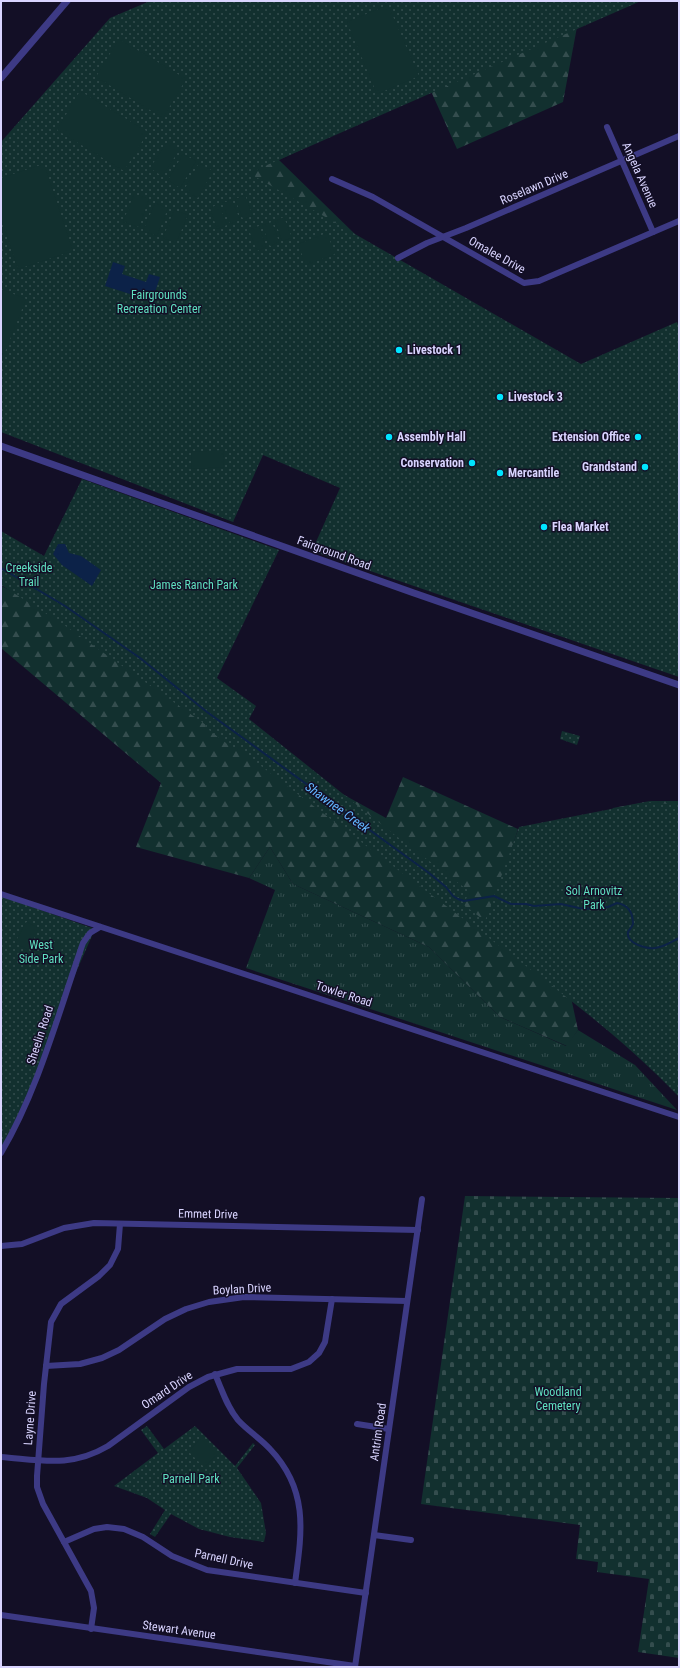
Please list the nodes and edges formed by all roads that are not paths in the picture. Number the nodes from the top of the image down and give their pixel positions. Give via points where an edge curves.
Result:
1 (67, 1) edge
2 (1, 78) edge
3 (607, 127) dead end
4 (679, 136) edge
5 (622, 161) junction
6 (332, 179) dead end
7 (679, 220) edge
8 (653, 232) junction
9 (443, 237) junction
10 (398, 258) dead end
11 (1, 446) edge
12 (679, 685) edge
13 (1, 894) edge
14 (100, 926) junction
15 (679, 1117) edge
16 (1, 1153) edge
17 (422, 1199) dead end
18 (120, 1224) junction
19 (418, 1230) junction
20 (1, 1246) edge
21 (332, 1299) junction
22 (407, 1301) junction
23 (46, 1366) junction
24 (215, 1374) junction
25 (357, 1424) dead end
26 (389, 1429) junction
27 (1, 1457) edge
28 (38, 1460) junction
29 (374, 1535) junction
30 (411, 1540) dead end
31 (64, 1542) junction
32 (295, 1583) junction
33 (366, 1593) junction
34 (1, 1615) edge
35 (91, 1629) junction
36 (355, 1667) edge

1 - 2 street
3 - 5 street, Angela Avenue
4 - 5 street, Roselawn Drive
5 - 8 street, Angela Avenue
5 - 9 street, Roselawn Drive
6 - 9 street, Omalee Drive via 373,197
7 - 8 street, Omalee Drive
8 - 9 street, Omalee Drive via 530,283 518,281
9 - 10 street, Roselawn Drive
11 - 12 street, Fairground Road
13 - 14 street, Towler Road
14 - 15 street, Towler Road
14 - 16 street, Sheelin Road via 90,933 83,943 40,1072 21,1118
17 - 19 street, Antrim Road
18 - 19 street, Emmet Drive
18 - 20 street, Emmet Drive via 94,1223 74,1226 55,1230 22,1244
18 - 23 street, Layne Drive via 118,1249 110,1265 67,1300 54,1315 49,1329
19 - 22 street, Antrim Road
21 - 22 street, Boylan Drive
21 - 23 street, Boylan Drive via 244,1297 209,1302 165,1318 102,1358 80,1364
21 - 24 street, Omard Drive via 325,1342 319,1354 309,1362 291,1369 237,1369
22 - 26 street, Antrim Road
23 - 28 street, Layne Drive
24 - 28 street, Omard Drive via 189,1386 96,1453 71,1461
24 - 32 street via 233,1413 275,1455 294,1486 301,1528
25 - 26 street
26 - 29 street, Antrim Road
27 - 28 street, Omard Drive
28 - 31 street, Layne Drive via 36,1480 39,1495
29 - 30 street
29 - 33 street, Antrim Road
31 - 32 street, Parnell Drive via 94,1529 124,1529 143,1537 172,1556 198,1567
31 - 35 street, Layne Drive via 91,1591 94,1608
32 - 33 street, Parnell Drive
33 - 36 street, Antrim Road
34 - 35 street, Stewart Avenue
35 - 36 street, Stewart Avenue

